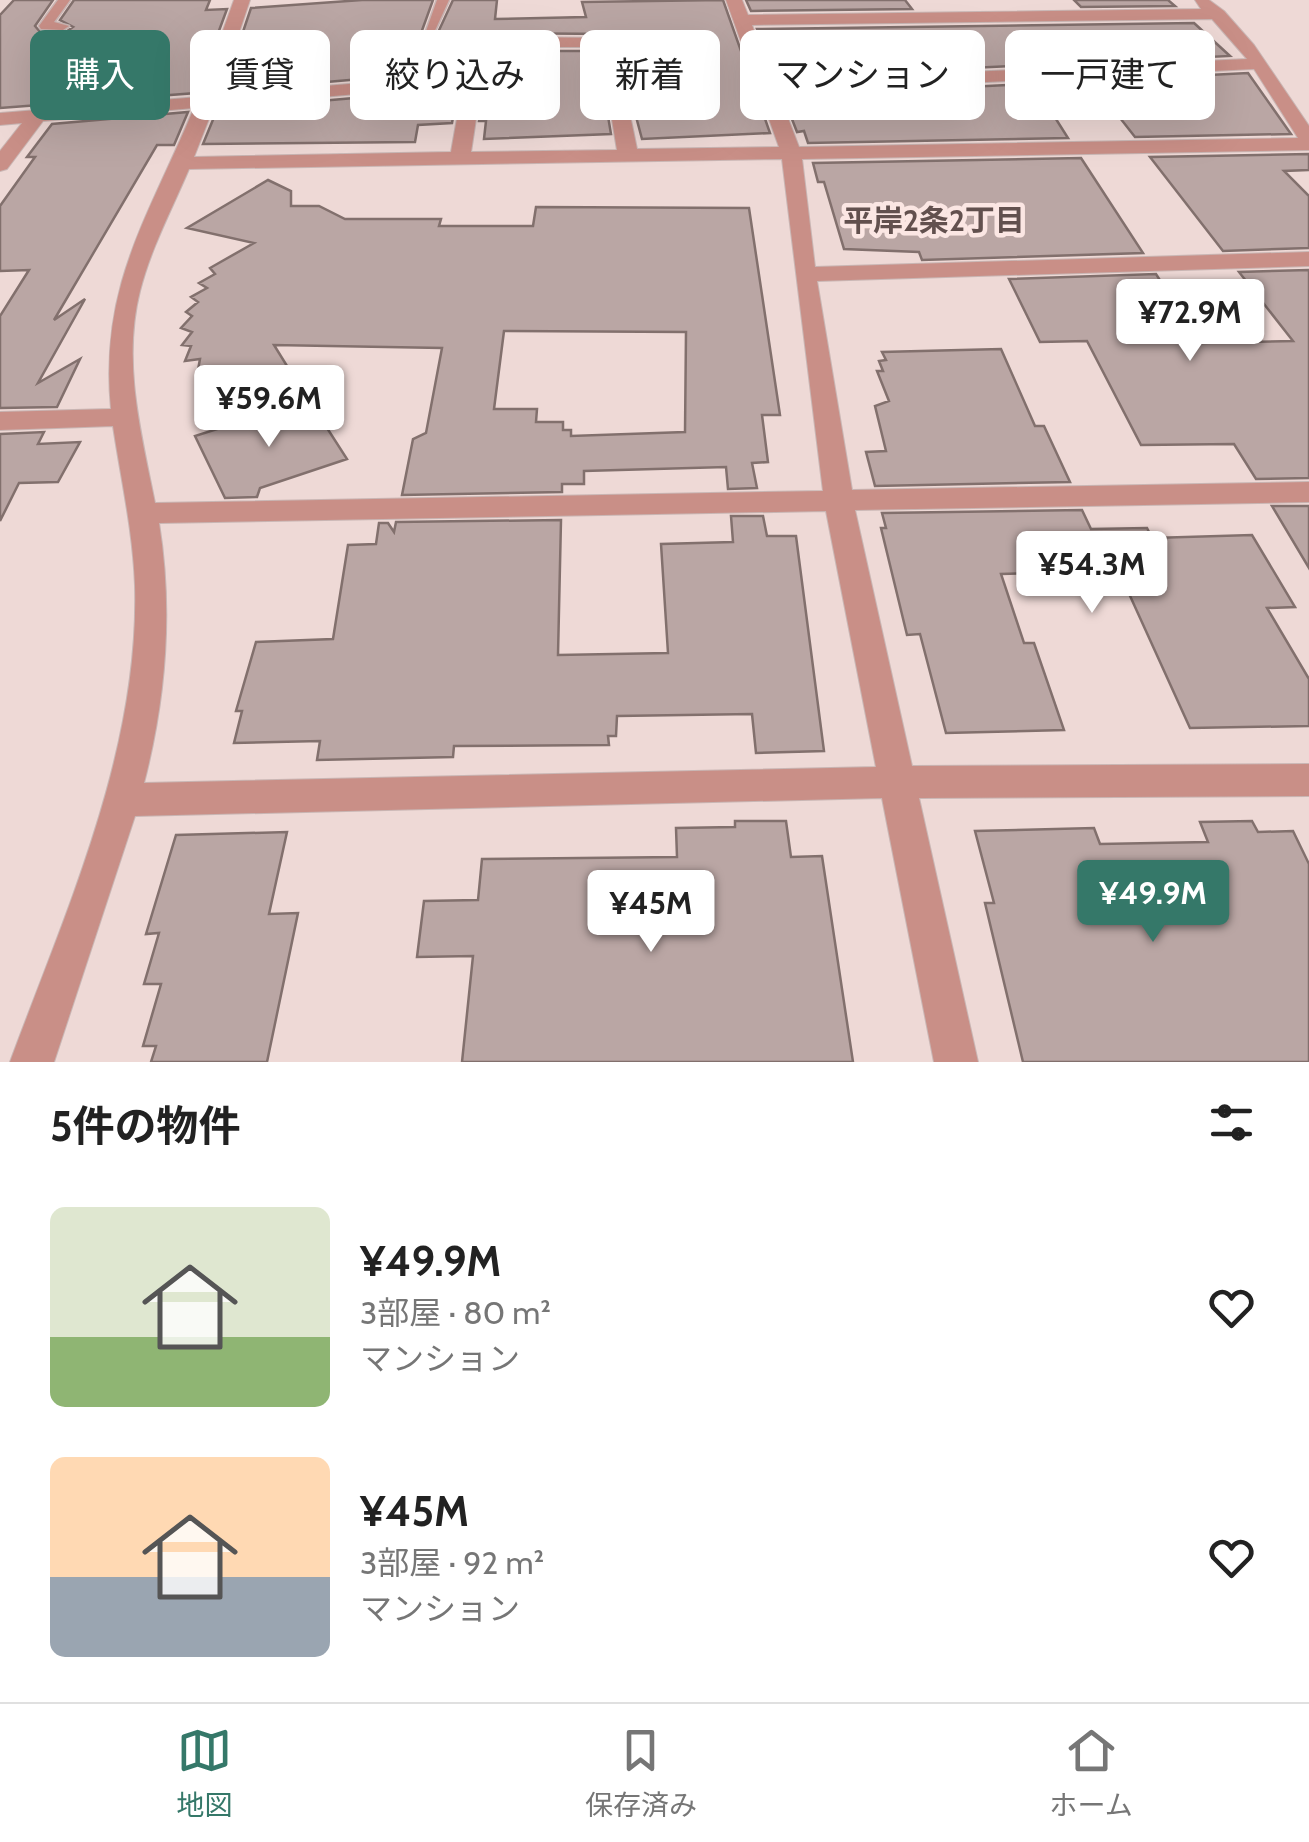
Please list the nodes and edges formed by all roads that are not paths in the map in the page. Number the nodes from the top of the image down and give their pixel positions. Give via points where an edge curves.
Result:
1 (64, 0) edge
2 (242, 0) edge
3 (443, 0) edge
4 (824, 0) edge
5 (1200, 0) edge
6 (738, 10) edge
7 (1218, 14) junction
8 (834, 17) junction
9 (63, 26) dead end
10 (232, 30) edge
11 (430, 30) edge
12 (560, 42) edge
13 (1258, 64) junction
14 (985, 77) edge
15 (30, 116) edge
16 (0, 118) edge
17 (34, 120) edge
18 (199, 120) edge
19 (466, 120) edge
20 (780, 120) edge
21 (1309, 142) edge
22 (791, 152) junction
23 (628, 154) junction
24 (460, 157) junction
25 (181, 163) junction
26 (0, 166) edge
27 (1309, 260) edge
28 (804, 274) junction
29 (128, 417) junction
30 (0, 420) edge
31 (1309, 492) edge
32 (840, 504) junction
33 (145, 513) junction
34 (1309, 780) edge
35 (896, 782) junction
36 (120, 800) junction
37 (32, 1062) edge
38 (956, 1062) edge

1 - 9 lane via 45,26
2 - 10 street
3 - 11 lane
4 - 8 street
5 - 7 street
6 - 8 street
7 - 8 street
7 - 13 street
12 - 23 street via 608,42
13 - 14 street
13 - 21 street
15 - 16 street
17 - 26 street
18 - 25 street
19 - 24 street
20 - 22 street
21 - 22 street
22 - 23 street
22 - 28 street
23 - 24 street
24 - 25 street
25 - 29 street via 124,307 120,361
27 - 28 street
28 - 32 street
29 - 30 street
29 - 33 street
31 - 32 street
32 - 33 street
32 - 35 street
33 - 36 street via 148,654
34 - 35 street
35 - 36 street
35 - 38 street
36 - 37 street

